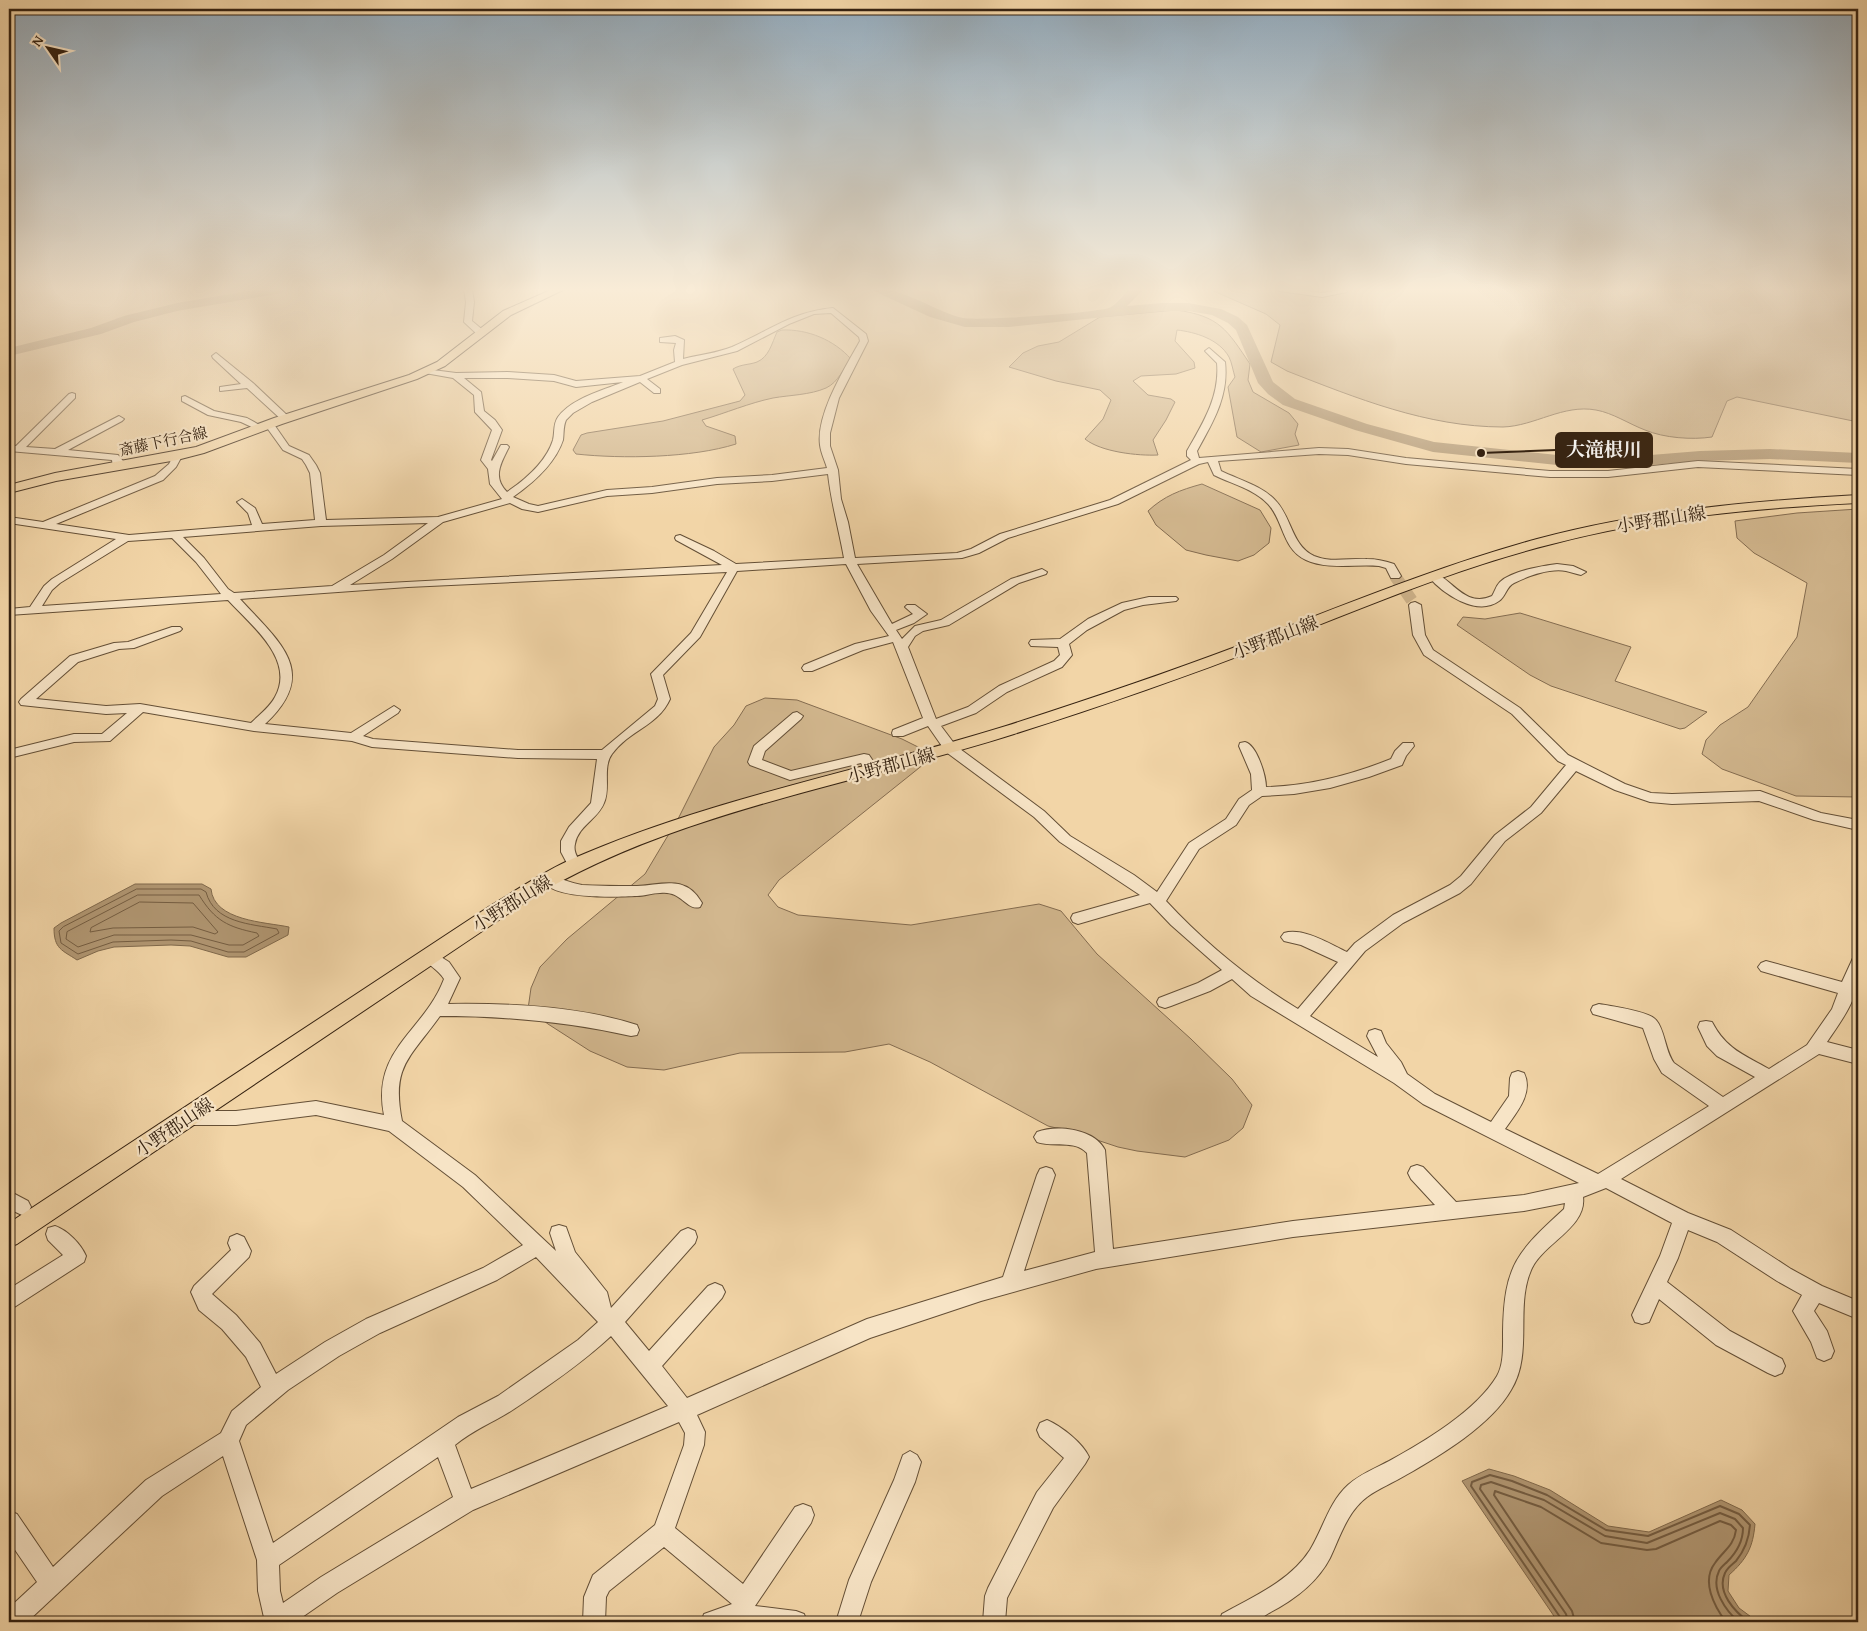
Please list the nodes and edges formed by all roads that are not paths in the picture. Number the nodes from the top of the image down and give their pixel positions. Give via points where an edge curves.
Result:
1 (227, 365) edge
2 (438, 365) edge
3 (674, 365) edge
4 (850, 365) edge
5 (1221, 365) edge
6 (428, 371) junction
7 (456, 376) junction
8 (642, 378) junction
9 (250, 385) junction
10 (223, 389) dead end
11 (657, 391) dead end
12 (72, 396) dead end
13 (185, 398) dead end
14 (118, 419) dead end
15 (286, 419) junction
16 (265, 427) junction
17 (504, 447) dead end
18 (14, 448) edge
19 (57, 452) junction
20 (178, 456) junction
21 (1211, 458) junction
22 (1196, 461) junction
23 (116, 466) junction
24 (493, 469) junction
25 (833, 470) junction
26 (1858, 472) edge
27 (9, 489) edge
28 (508, 498) junction
29 (1858, 499) edge
30 (242, 502) dead end
31 (9, 520) edge
32 (438, 520) junction
33 (321, 523) junction
34 (46, 525) junction
35 (257, 528) junction
36 (175, 534) junction
37 (126, 538) junction
38 (680, 538) dead end
39 (850, 561) junction
40 (732, 567) junction
41 (1042, 572) dead end
42 (1581, 572) dead end
43 (1395, 576) tunnel mouth
44 (1434, 576) junction
45 (334, 589) junction
46 (231, 596) junction
47 (1172, 599) dead end
48 (1415, 605) tunnel mouth
49 (911, 606) dead end
50 (34, 610) junction
51 (9, 612) edge
52 (176, 629) dead end
53 (895, 638) junction
54 (1035, 643) dead end
55 (1063, 643) junction
56 (808, 668) dead end
57 (140, 708) junction
58 (394, 710) dead end
59 (797, 716) dead end
60 (931, 722) junction
61 (254, 727) junction
62 (898, 733) dead end
63 (353, 738) junction
64 (1244, 746) dead end
65 (1408, 746) dead end
66 (951, 749) junction
67 (9, 754) edge
68 (605, 754) junction
69 (1575, 765) junction
70 (872, 770) junction
71 (1259, 792) junction
72 (1858, 825) edge
73 (575, 865) junction
74 (549, 880) junction
75 (1154, 899) junction
76 (695, 903) dead end
77 (1078, 918) dead end
78 (1289, 938) dead end
79 (430, 956) junction
80 (1858, 962) edge
81 (1346, 963) junction
82 (1766, 967) dead end
83 (1233, 972) junction
84 (1848, 990) junction
85 (1165, 1002) dead end
86 (436, 1010) junction
87 (1600, 1010) dead end
88 (1300, 1018) junction
89 (1706, 1027) dead end
90 (632, 1030) dead end
91 (1375, 1036) dead end
92 (1815, 1046) junction
93 (1858, 1057) edge
94 (1400, 1078) junction
95 (1518, 1078) dead end
96 (1769, 1078) junction
97 (1723, 1106) junction
98 (188, 1118) junction
99 (394, 1125) junction
100 (1494, 1132) junction
101 (1043, 1137) dead end
102 (1417, 1173) dead end
103 (1046, 1175) dead end
104 (1602, 1181) junction
105 (1572, 1193) junction
106 (1452, 1211) junction
107 (1682, 1218) junction
108 (559, 1233) dead end
109 (55, 1234) dead end
110 (9, 1236) edge
111 (688, 1237) dead end
112 (237, 1243) dead end
113 (538, 1246) junction
114 (1105, 1259) junction
115 (1010, 1284) junction
116 (1656, 1286) junction
117 (715, 1292) dead end
118 (1815, 1292) junction
119 (9, 1300) edge
120 (1858, 1310) edge
121 (1642, 1315) dead end
122 (607, 1317) junction
123 (1824, 1351) dead end
124 (648, 1366) junction
125 (1775, 1366) dead end
126 (273, 1390) junction
127 (684, 1410) junction
128 (1047, 1430) dead end
129 (228, 1440) junction
130 (443, 1441) junction
131 (910, 1462) dead end
132 (465, 1502) junction
133 (803, 1516) dead end
134 (9, 1522) edge
135 (663, 1532) junction
136 (268, 1560) junction
137 (52, 1584) junction
138 (745, 1610) junction
139 (11, 1622) edge
140 (276, 1622) edge
141 (594, 1622) edge
142 (712, 1622) edge
143 (796, 1622) edge
144 (847, 1622) edge
145 (994, 1622) edge
146 (1230, 1622) edge

1 - 9 street
2 - 6 main road, 斎藤下行合線
3 - 8 street
4 - 25 street via 834,398 828,420 825,446
5 - 22 street via 1222,379 1209,422 1192,451
6 - 7 street
6 - 15 main road, 斎藤下行合線
7 - 8 street via 554,378 576,384
7 - 24 street via 478,394 480,412 497,430 486,460
8 - 11 street
8 - 28 street via 571,409 560,422 558,439 547,462
9 - 10 street
9 - 15 street
12 - 18 street
13 - 16 street via 210,414
14 - 19 street
15 - 16 main road, 斎藤下行合線
16 - 20 main road, 斎藤下行合線
16 - 33 street via 286,448 306,457 311,465 315,473
17 - 24 street
18 - 19 street
19 - 23 street via 114,457 118,461
20 - 23 main road, 斎藤下行合線
20 - 34 street via 159,478
21 - 22 street
21 - 26 street via 1318,451 1550,474 1608,474 1698,464
21 - 43 street via 1217,473 1246,484 1272,501 1286,524 1294,547 1301,554 1335,562 1381,562 1390,566
22 - 39 street via 1114,502 1004,536 958,556
23 - 27 main road, 斎藤下行合線
24 - 28 street via 494,484
25 - 28 street via 607,493 538,509
25 - 39 street
28 - 32 street
29 - 44 main road, 小野郡山線 via 1729,508 1639,521 1542,542
30 - 35 street via 254,512
31 - 34 street
32 - 33 street
32 - 45 street via 388,557
33 - 35 street
34 - 37 street
35 - 36 street
36 - 37 street
36 - 46 street
37 - 50 street via 56,581
38 - 40 street
39 - 40 street
39 - 53 street
40 - 45 street via 580,578
40 - 68 street via 729,580 696,635 657,674 664,695 652,717 616,741
41 - 53 street via 1015,581 945,623 919,628
42 - 44 street via 1556,567 1521,577 1506,583 1497,598 1488,602 1461,598
44 - 66 main road, 小野郡山線 via 1197,667
45 - 46 street
46 - 50 street
46 - 61 street via 275,643 288,674 281,699
47 - 55 street via 1124,605
48 - 69 street via 1419,635 1428,652 1516,711 1563,758
49 - 53 street via 921,614
50 - 51 street
52 - 57 street via 74,660 25,702 106,710
53 - 56 street via 859,647
53 - 60 street
54 - 55 street
55 - 60 street via 1066,656 1058,664 1002,689 972,710
57 - 61 street
57 - 67 street via 105,738 74,738
58 - 63 street
59 - 70 street via 759,749 754,762 790,776 864,758
60 - 62 street
60 - 66 street
61 - 63 street
63 - 68 street via 372,743 492,754 554,757
64 - 71 street via 1258,772
65 - 71 street via 1397,762 1374,772 1330,784
66 - 70 main road, 小野郡山線
66 - 75 street via 1039,814 1065,839 1129,879
68 - 73 street via 599,772 598,803 570,838 568,851
69 - 72 street via 1620,787 1650,797 1760,796 1819,817
69 - 81 street via 1536,810 1500,838 1466,880 1398,919 1360,947
70 - 73 main road, 小野郡山線 via 684,822
71 - 75 street via 1244,802 1231,822 1194,846 1164,895
73 - 74 main road, 小野郡山線
74 - 76 street via 562,887 583,890 639,892 662,887 681,890
74 - 79 main road, 小野郡山線
75 - 77 street
75 - 83 street
78 - 81 street via 1304,940 1342,956
79 - 86 street via 444,966 452,978
79 - 98 main road, 小野郡山線
80 - 84 street
81 - 88 street
82 - 84 street
83 - 85 street via 1204,988
83 - 88 street via 1257,992
84 - 92 street via 1839,1011
86 - 90 street via 520,1013 601,1022
86 - 99 street via 395,1066 389,1084
87 - 97 street via 1646,1020 1668,1068
88 - 94 street
89 - 96 street via 1723,1051
91 - 94 street via 1378,1045 1399,1068
92 - 93 street
92 - 96 street
94 - 100 street via 1429,1098
95 - 100 street via 1517,1098
96 - 97 street
97 - 104 street
98 - 99 street via 236,1118 316,1108
98 - 110 main road, 小野郡山線
99 - 113 street via 469,1181
100 - 104 street via 1571,1171
101 - 114 street via 1076,1139 1088,1142 1096,1150
102 - 106 street
103 - 115 street
104 - 105 street
104 - 107 street
105 - 106 street via 1524,1203
105 - 146 street via 1575,1206 1571,1215 1526,1259 1520,1275 1512,1364 1502,1386 1481,1410 1441,1440 1353,1495 1305,1577
106 - 114 street via 1293,1229
107 - 116 street
107 - 118 street via 1724,1236
108 - 122 street via 567,1257 600,1298
109 - 119 street via 77,1256
111 - 122 street
112 - 126 street via 242,1251 201,1292 206,1303 229,1322 253,1350
113 - 122 street
113 - 126 street via 490,1274 373,1326 332,1349
114 - 115 street
115 - 127 street via 867,1330
116 - 121 street
116 - 125 street via 1723,1338
117 - 124 street
118 - 120 street
118 - 123 street via 1803,1310
122 - 124 street
122 - 130 street via 585,1346 505,1403 465,1424
124 - 127 street
126 - 129 street via 239,1418
127 - 132 street
127 - 135 street via 695,1432 694,1445
128 - 145 street via 1078,1457 1045,1500 996,1596
129 - 136 street
129 - 137 street via 154,1488
130 - 132 street
130 - 136 street
131 - 144 street via 860,1580
132 - 140 street
133 - 138 street
134 - 137 street
135 - 138 street via 740,1596
135 - 141 street via 601,1583 595,1597
136 - 140 street via 269,1591
137 - 139 street
138 - 142 street
138 - 143 street

